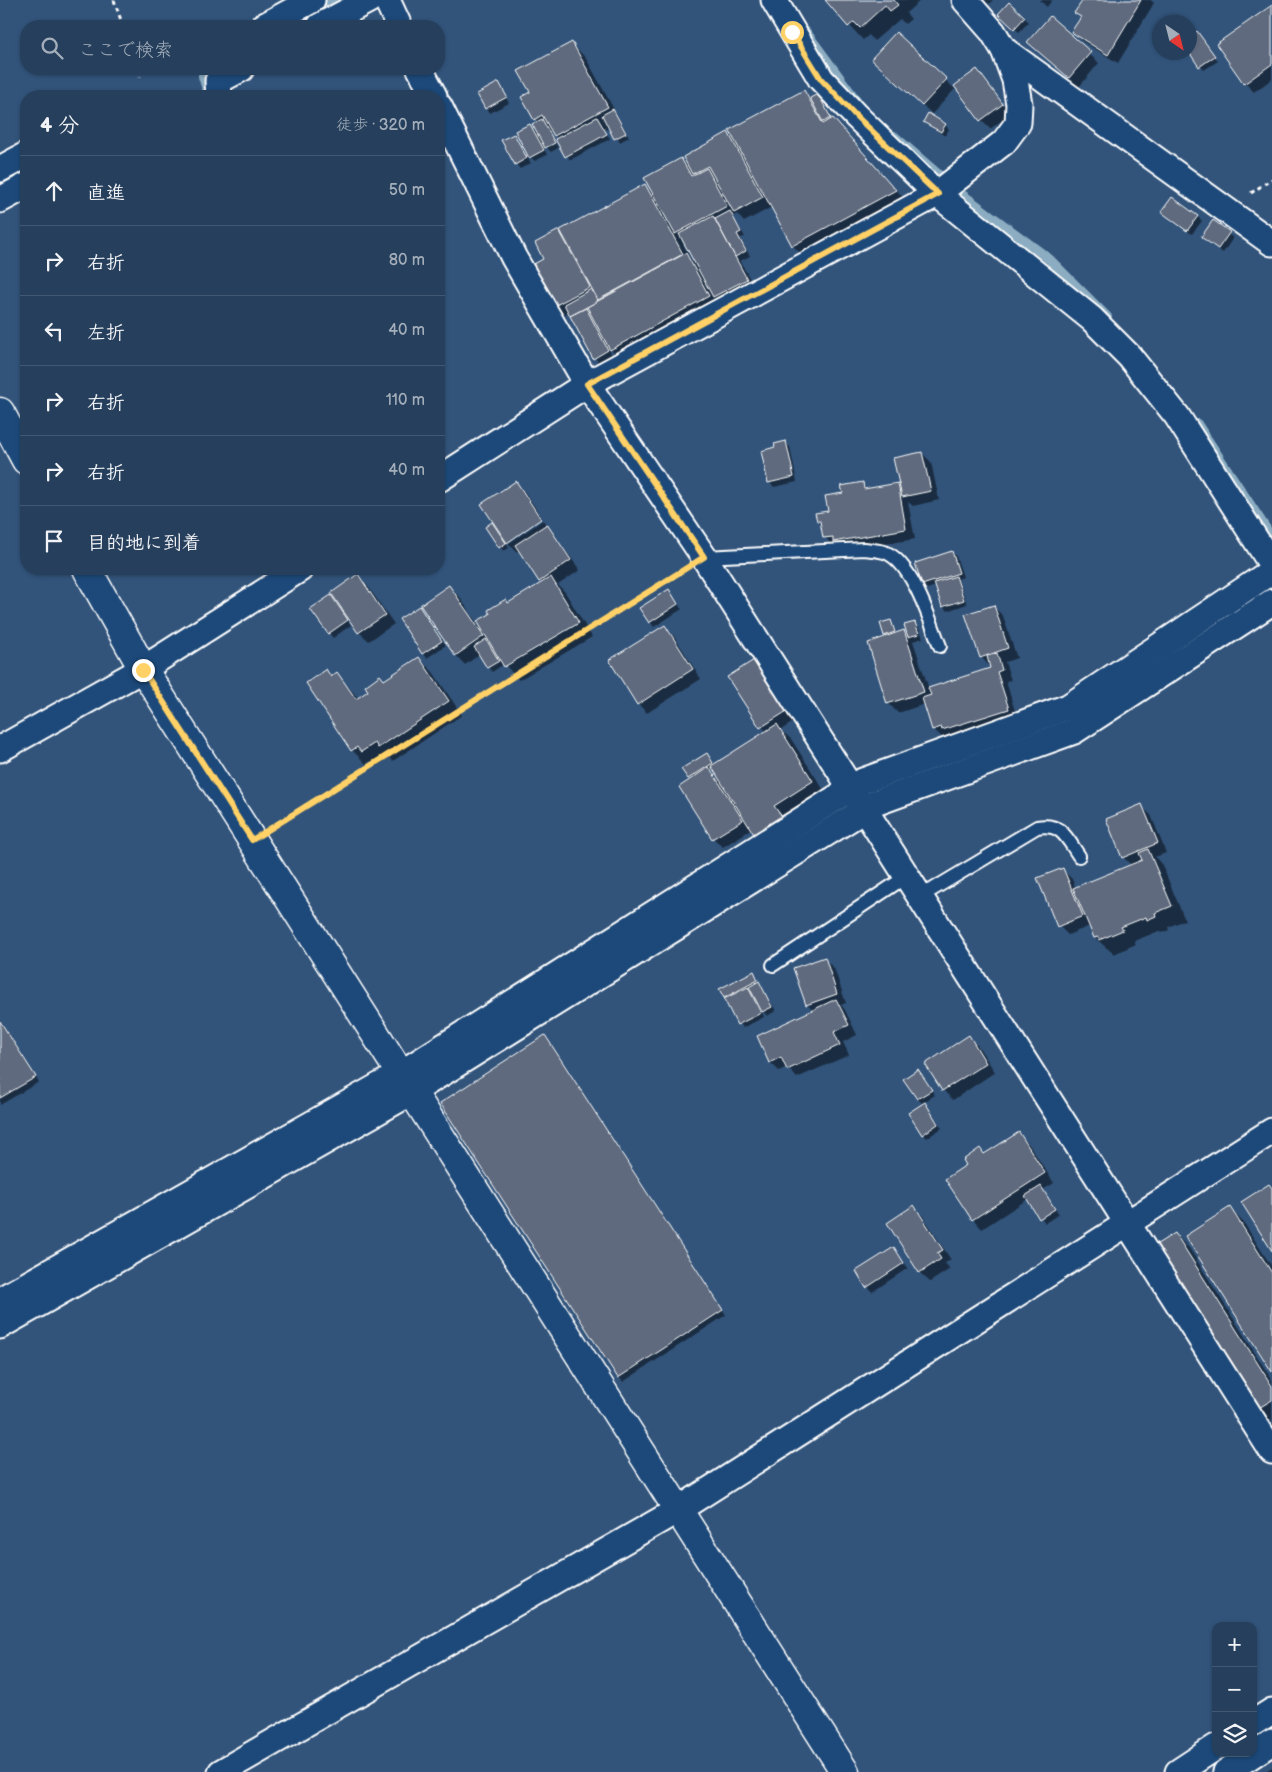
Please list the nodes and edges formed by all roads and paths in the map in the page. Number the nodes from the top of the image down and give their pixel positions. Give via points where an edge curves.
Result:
1 (114, 0) edge
2 (312, 0) edge
3 (369, 0) edge
4 (386, 0) edge
5 (774, 0) edge
6 (965, 0) edge
7 (121, 20) edge
8 (275, 20) edge
9 (331, 20) edge
10 (397, 20) edge
11 (1004, 50) junction
12 (230, 75) edge
13 (423, 75) edge
14 (219, 90) edge
15 (431, 90) edge
16 (445, 118) edge
17 (20, 158) edge
18 (0, 169) edge
19 (20, 189) edge
20 (938, 194) junction
21 (0, 200) edge
22 (1272, 243) edge
23 (587, 384) junction
24 (0, 412) edge
25 (20, 449) edge
26 (445, 475) edge
27 (704, 557) junction
28 (1272, 565) edge
29 (1272, 571) edge
30 (90, 575) edge
31 (291, 575) edge
32 (1272, 602) edge
33 (940, 646) dead end
34 (143, 670) junction
35 (0, 749) edge
36 (850, 789) junction
37 (864, 809) junction
38 (252, 840) junction
39 (1078, 856) dead end
40 (906, 876) junction
41 (920, 897) junction
42 (773, 965) dead end
43 (406, 1083) junction
44 (1272, 1131) edge
45 (1128, 1223) junction
46 (0, 1300) edge
47 (0, 1326) edge
48 (1272, 1451) edge
49 (678, 1510) junction
50 (1272, 1711) edge
51 (1257, 1720) edge
52 (1272, 1742) edge
53 (1212, 1750) edge
54 (221, 1772) edge
55 (845, 1772) edge
56 (1178, 1772) edge
57 (1226, 1772) edge

1 - 7 path
2 - 8 street
3 - 9 street
4 - 10 street
5 - 20 street via 821,79
6 - 11 street
11 - 20 street via 1015,80 1018,123 1004,142
11 - 22 street
12 - 14 street via 218,81
13 - 15 street
16 - 23 street via 514,258
17 - 18 street
19 - 21 street
20 - 23 street
20 - 28 street via 1092,319 1129,356 1177,416
23 - 26 street
23 - 27 street
24 - 25 street
27 - 33 lane via 864,549 887,553 904,568
27 - 36 street
27 - 38 path
29 - 36 street via 1068,706 863,781
30 - 34 street
31 - 34 street
32 - 37 street via 1074,731
34 - 35 street
34 - 38 street
36 - 37 street
36 - 43 street
37 - 40 street
37 - 43 street
38 - 43 street
39 - 41 lane via 1059,829 1049,825 1037,827
40 - 41 street
40 - 42 lane
41 - 45 street
43 - 46 street
43 - 47 street
43 - 49 street
44 - 45 street
45 - 48 street
45 - 49 street
49 - 54 street
49 - 55 street
50 - 51 street
52 - 57 street
53 - 56 street

